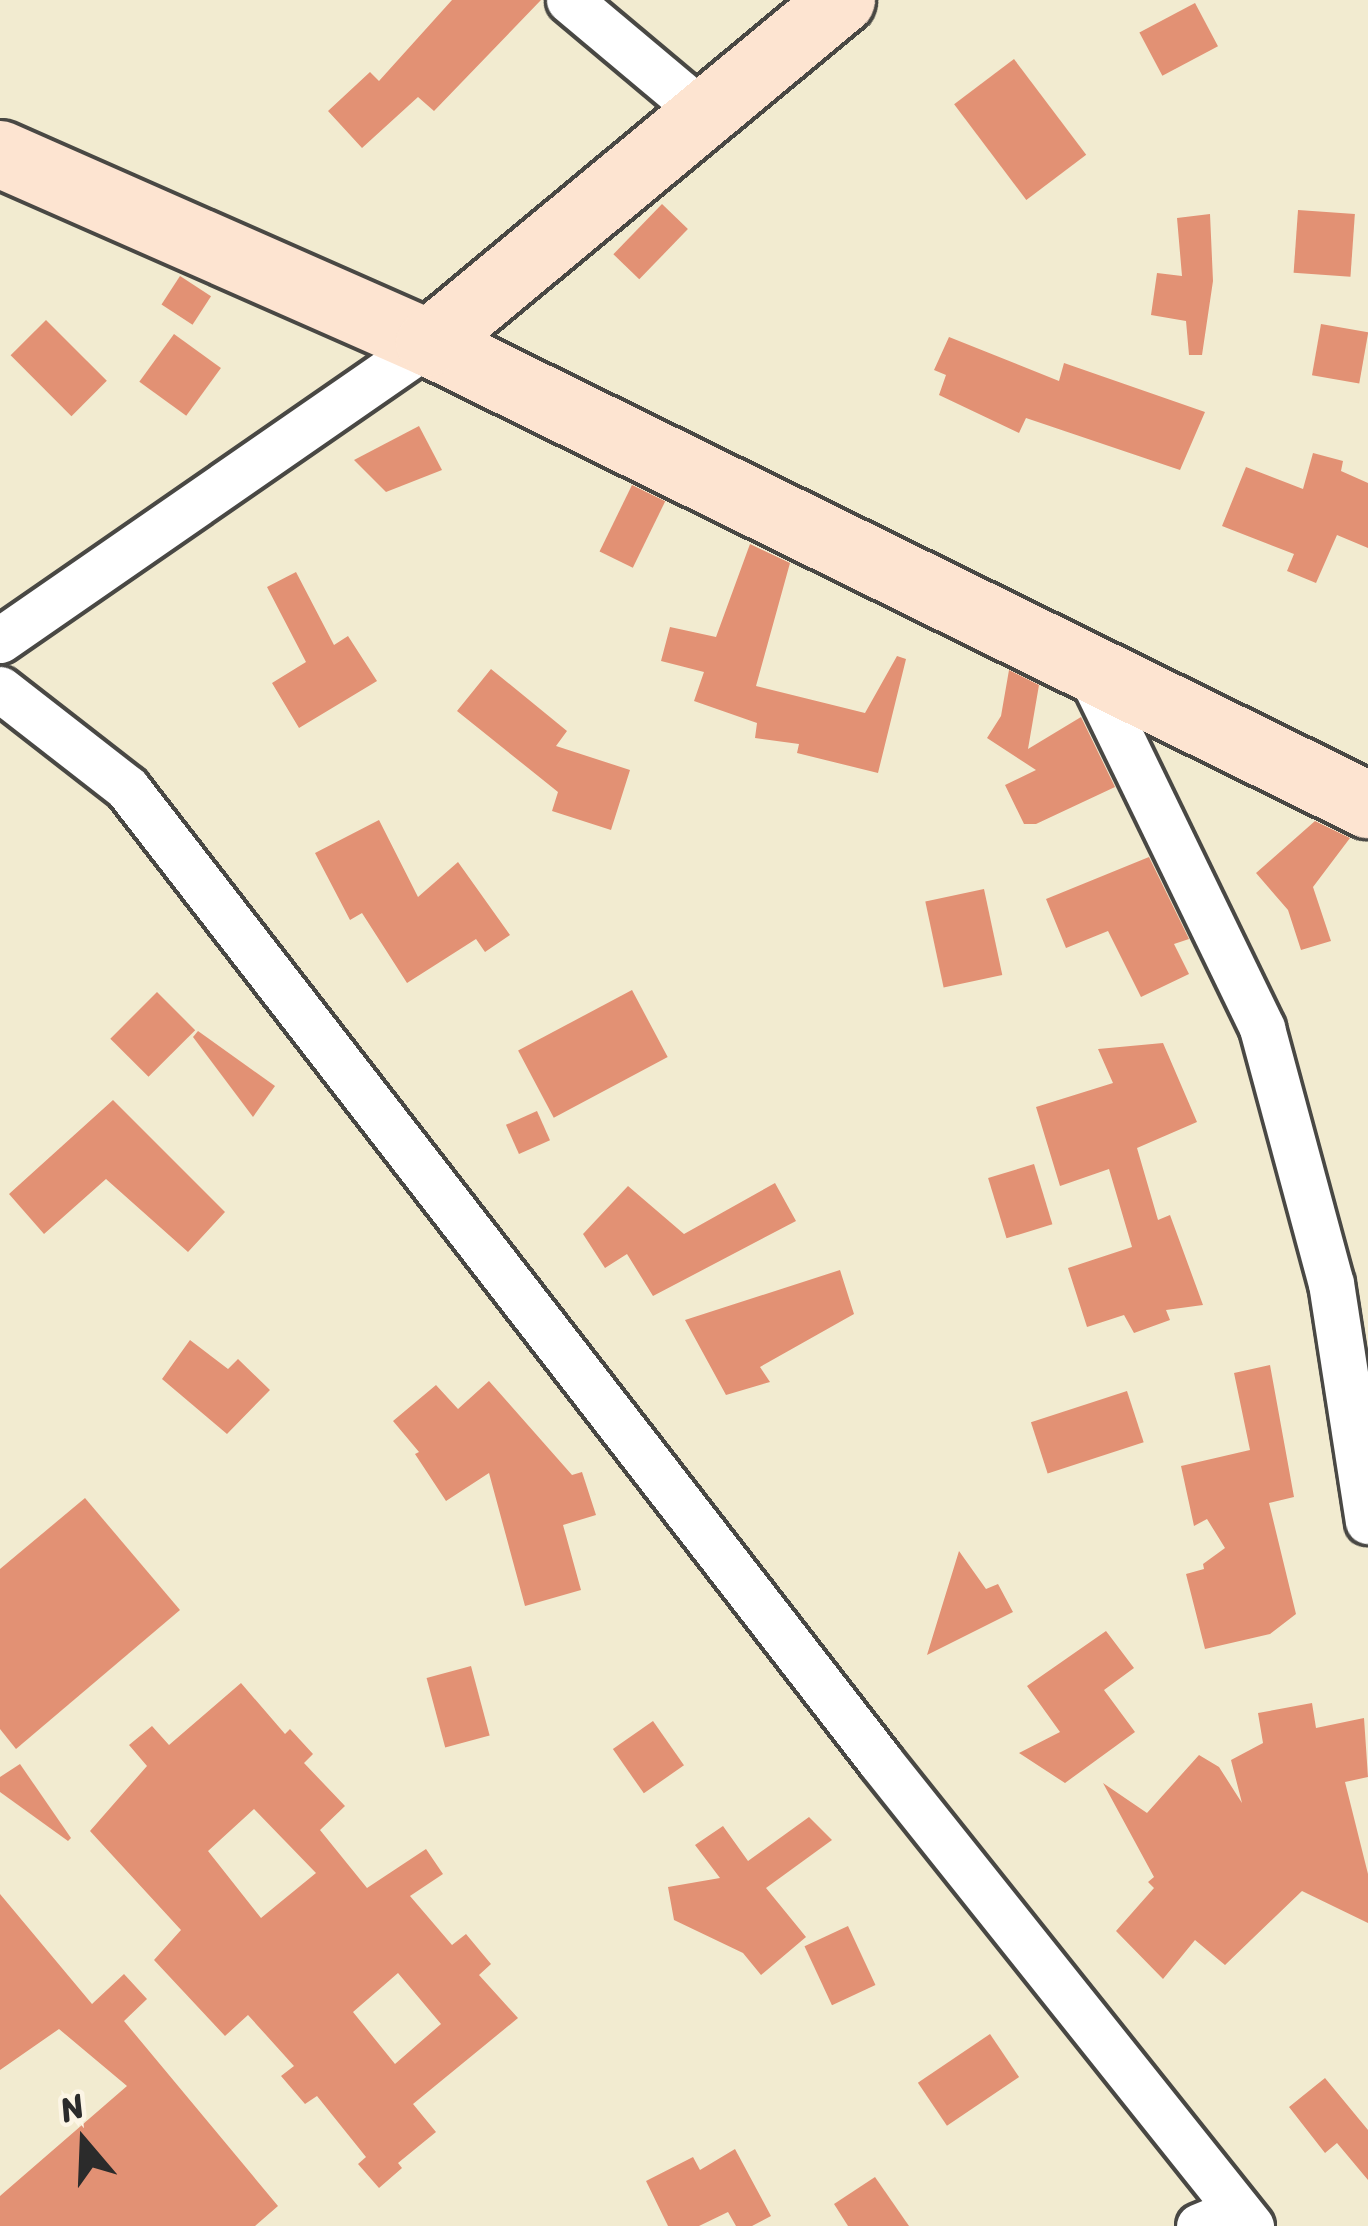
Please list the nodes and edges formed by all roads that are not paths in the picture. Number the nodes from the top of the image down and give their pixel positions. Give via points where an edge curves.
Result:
1 (569, 0) edge
2 (842, 0) edge
3 (705, 114) junction
4 (0, 154) edge
5 (429, 343) junction
6 (0, 640) edge
7 (1085, 663) junction
8 (0, 689) edge
9 (1368, 805) edge
10 (1368, 1521) edge
11 (1229, 2220) edge

1 - 3 street
2 - 3 main road
3 - 5 main road
4 - 5 main road
5 - 6 street
5 - 7 main road
7 - 9 main road
7 - 10 street via 1262,1028 1331,1283
8 - 11 street via 128,788

